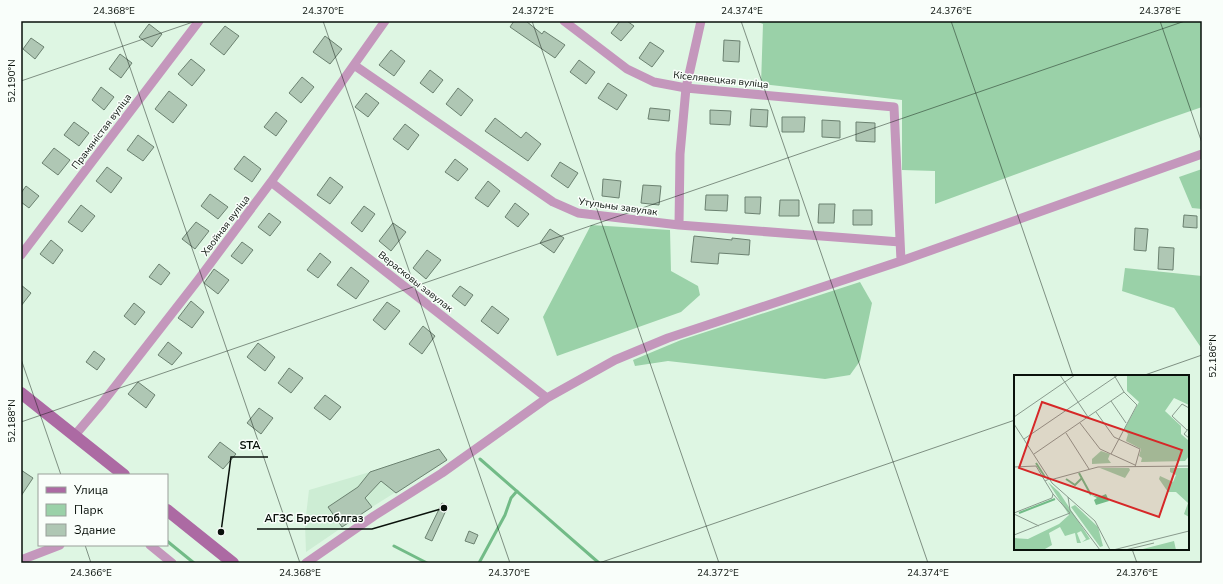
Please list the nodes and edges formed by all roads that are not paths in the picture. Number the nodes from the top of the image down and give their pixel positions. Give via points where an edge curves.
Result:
1 (199, 21) edge
2 (385, 21) edge
3 (564, 21) edge
4 (701, 21) edge
5 (354, 65) junction
6 (686, 88) junction
7 (1202, 154) edge
8 (271, 182) junction
9 (679, 224) junction
10 (900, 242) junction
11 (21, 255) edge
12 (901, 261) junction
13 (21, 393) edge
14 (547, 398) junction
15 (75, 435) junction
16 (123, 474) edge
17 (168, 511) edge
18 (57, 546) edge
19 (151, 546) edge
20 (21, 560) edge
21 (172, 563) edge
22 (233, 563) edge
23 (306, 563) edge

1 - 11 street, Прамяністая вуліца
2 - 5 street, Хвойная вуліца
3 - 6 street, Кіселявецкая вуліца via 627,69 654,82
4 - 6 street
5 - 8 street, Хвойная вуліца
5 - 9 street, Утульны завулак via 553,202 578,213
6 - 9 street via 680,154
6 - 10 street, Кіселявецкая вуліца via 894,107
7 - 12 street
8 - 14 street, Верасковы завулак
8 - 15 street, Хвойная вуліца via 198,280
9 - 10 street, Утульны завулак
10 - 12 street
12 - 14 street via 668,338 615,360
13 - 15 main road
14 - 23 street via 442,473
15 - 16 main road
17 - 22 main road
18 - 20 street
19 - 21 street

